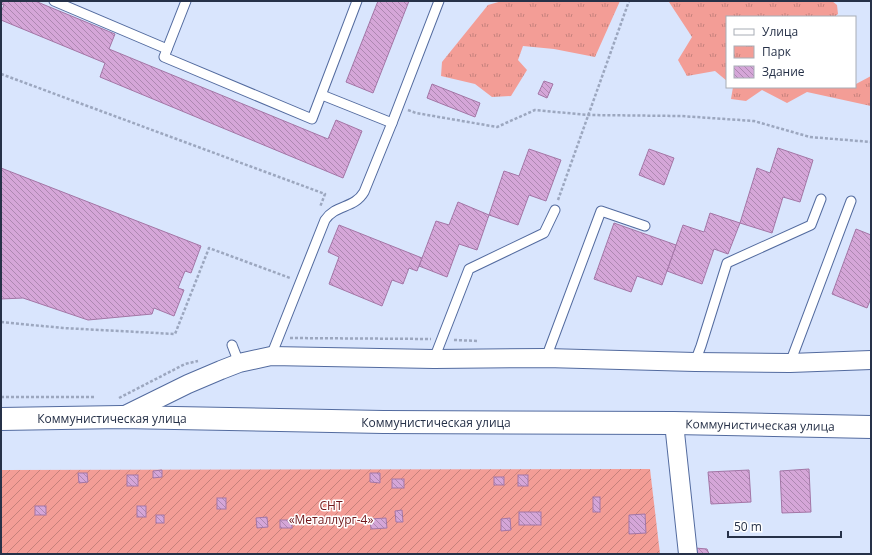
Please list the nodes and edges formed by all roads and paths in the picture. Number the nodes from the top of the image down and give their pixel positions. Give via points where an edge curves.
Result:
1 (54, 1) edge
2 (186, 1) edge
3 (357, 1) edge
4 (439, 1) edge
5 (629, 1) edge
6 (167, 49) junction
7 (1, 74) edge
8 (322, 95) junction
9 (398, 106) junction
10 (588, 115) junction
11 (392, 123) junction
12 (871, 142) edge
13 (325, 194) dead end
14 (821, 199) dead end
15 (851, 201) dead end
16 (555, 210) joint
17 (645, 226) dead end
18 (292, 278) dead end
19 (1, 322) edge
20 (232, 345) dead end
21 (271, 356) junction
22 (546, 358) junction
23 (434, 359) junction
24 (871, 360) edge
25 (695, 362) junction
26 (239, 363) junction
27 (790, 363) junction
28 (1, 418) edge
29 (121, 418) junction
30 (674, 423) junction
31 (871, 427) edge
32 (688, 554) edge

1 - 6 lane
2 - 6 lane
3 - 8 lane
4 - 9 lane
5 - 10 path
6 - 8 lane via 164,57 312,119
7 - 13 path
8 - 11 lane
9 - 10 path via 416,113 497,127 535,110
9 - 11 lane
10 - 12 path via 681,116 754,121 810,137
10 - 16 path
11 - 21 lane via 361,196 353,203 330,213 325,220
14 - 25 lane via 811,225 727,263
15 - 27 lane
16 - 23 lane via 544,232 469,268
17 - 22 lane via 601,211
18 - 19 path via 209,248 175,334
20 - 26 lane
21 - 23 street
21 - 26 street
22 - 23 street
22 - 25 street
24 - 27 street
25 - 27 street
26 - 29 street via 188,384
28 - 29 main road, Коммунистическая улица
29 - 30 main road, Коммунистическая улица
30 - 31 main road, Коммунистическая улица
30 - 32 street

